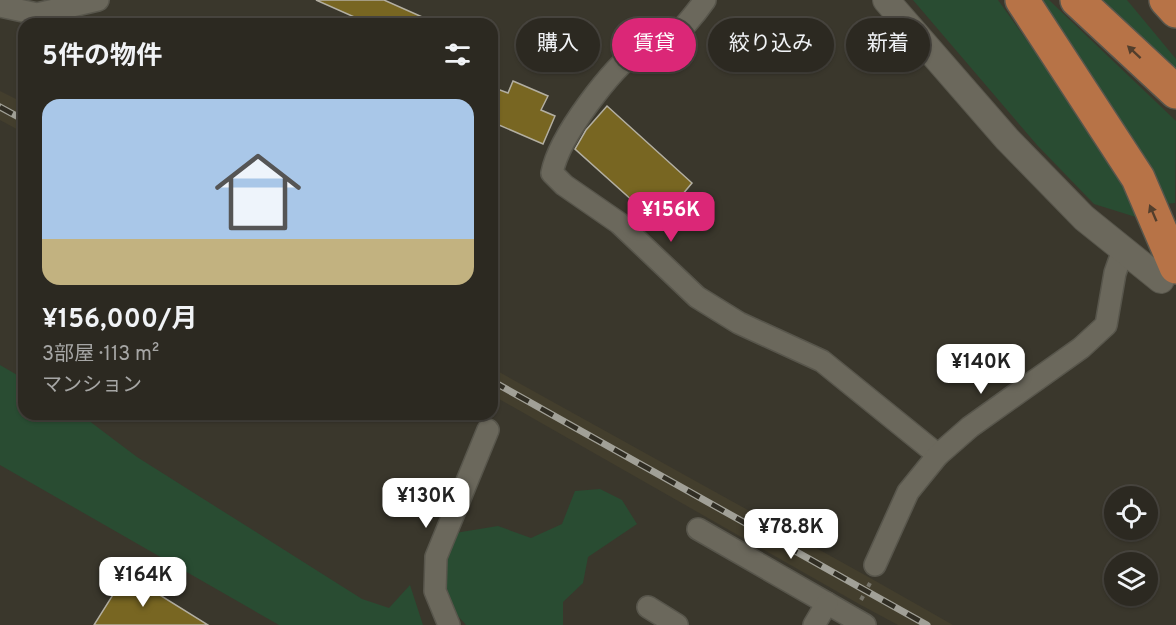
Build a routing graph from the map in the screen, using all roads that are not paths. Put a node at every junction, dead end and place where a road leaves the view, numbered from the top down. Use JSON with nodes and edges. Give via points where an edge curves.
{"nodes":[{"id":1,"x":98,"y":0,"type":"edge"},
{"id":2,"x":705,"y":0,"type":"edge"},
{"id":3,"x":886,"y":0,"type":"edge"},
{"id":4,"x":1022,"y":0,"type":"edge"},
{"id":5,"x":1077,"y":0,"type":"edge"},
{"id":6,"x":1166,"y":0,"type":"edge"},
{"id":7,"x":0,"y":6,"type":"edge"},
{"id":8,"x":1176,"y":11,"type":"edge"},
{"id":9,"x":1176,"y":92,"type":"edge"},
{"id":10,"x":1124,"y":250,"type":"junction"},
{"id":11,"x":1169,"y":274,"type":"edge"},
{"id":12,"x":488,"y":430,"type":"dead end"},
{"id":13,"x":938,"y":454,"type":"junction"},
{"id":14,"x":698,"y":530,"type":"dead end"},
{"id":15,"x":874,"y":565,"type":"road end"},
{"id":16,"x":648,"y":607,"type":"dead end"},
{"id":17,"x":835,"y":608,"type":"junction"},
{"id":18,"x":449,"y":625,"type":"edge"},
{"id":19,"x":677,"y":625,"type":"edge"},
{"id":20,"x":814,"y":625,"type":"edge"},
{"id":21,"x":865,"y":625,"type":"edge"}],
"edges":[{"from":1,"to":7,"type":"street","via":[[38,14]]},
{"from":2,"to":13,"type":"street","via":[[670,39],[644,45],[602,88],[587,105],[554,161],[552,173],[619,223],[697,297],[739,323],[822,361]]},
{"from":3,"to":10,"type":"street","via":[[1007,139],[1084,218]]},
{"from":11,"to":4,"type":"highway","one_way":true,"via":[[1138,178]]},
{"from":9,"to":5,"type":"highway","one_way":true},
{"from":6,"to":8,"type":"highway"},
{"from":10,"to":11,"type":"street"},
{"from":10,"to":13,"type":"street","via":[[1115,273],[1106,325],[1081,348]]},
{"from":12,"to":18,"type":"street","via":[[436,557],[435,591]]},
{"from":13,"to":15,"type":"street","via":[[908,492]]},
{"from":14,"to":17,"type":"street"},
{"from":16,"to":19,"type":"street"},
{"from":17,"to":20,"type":"street"},
{"from":17,"to":21,"type":"street"}]}
